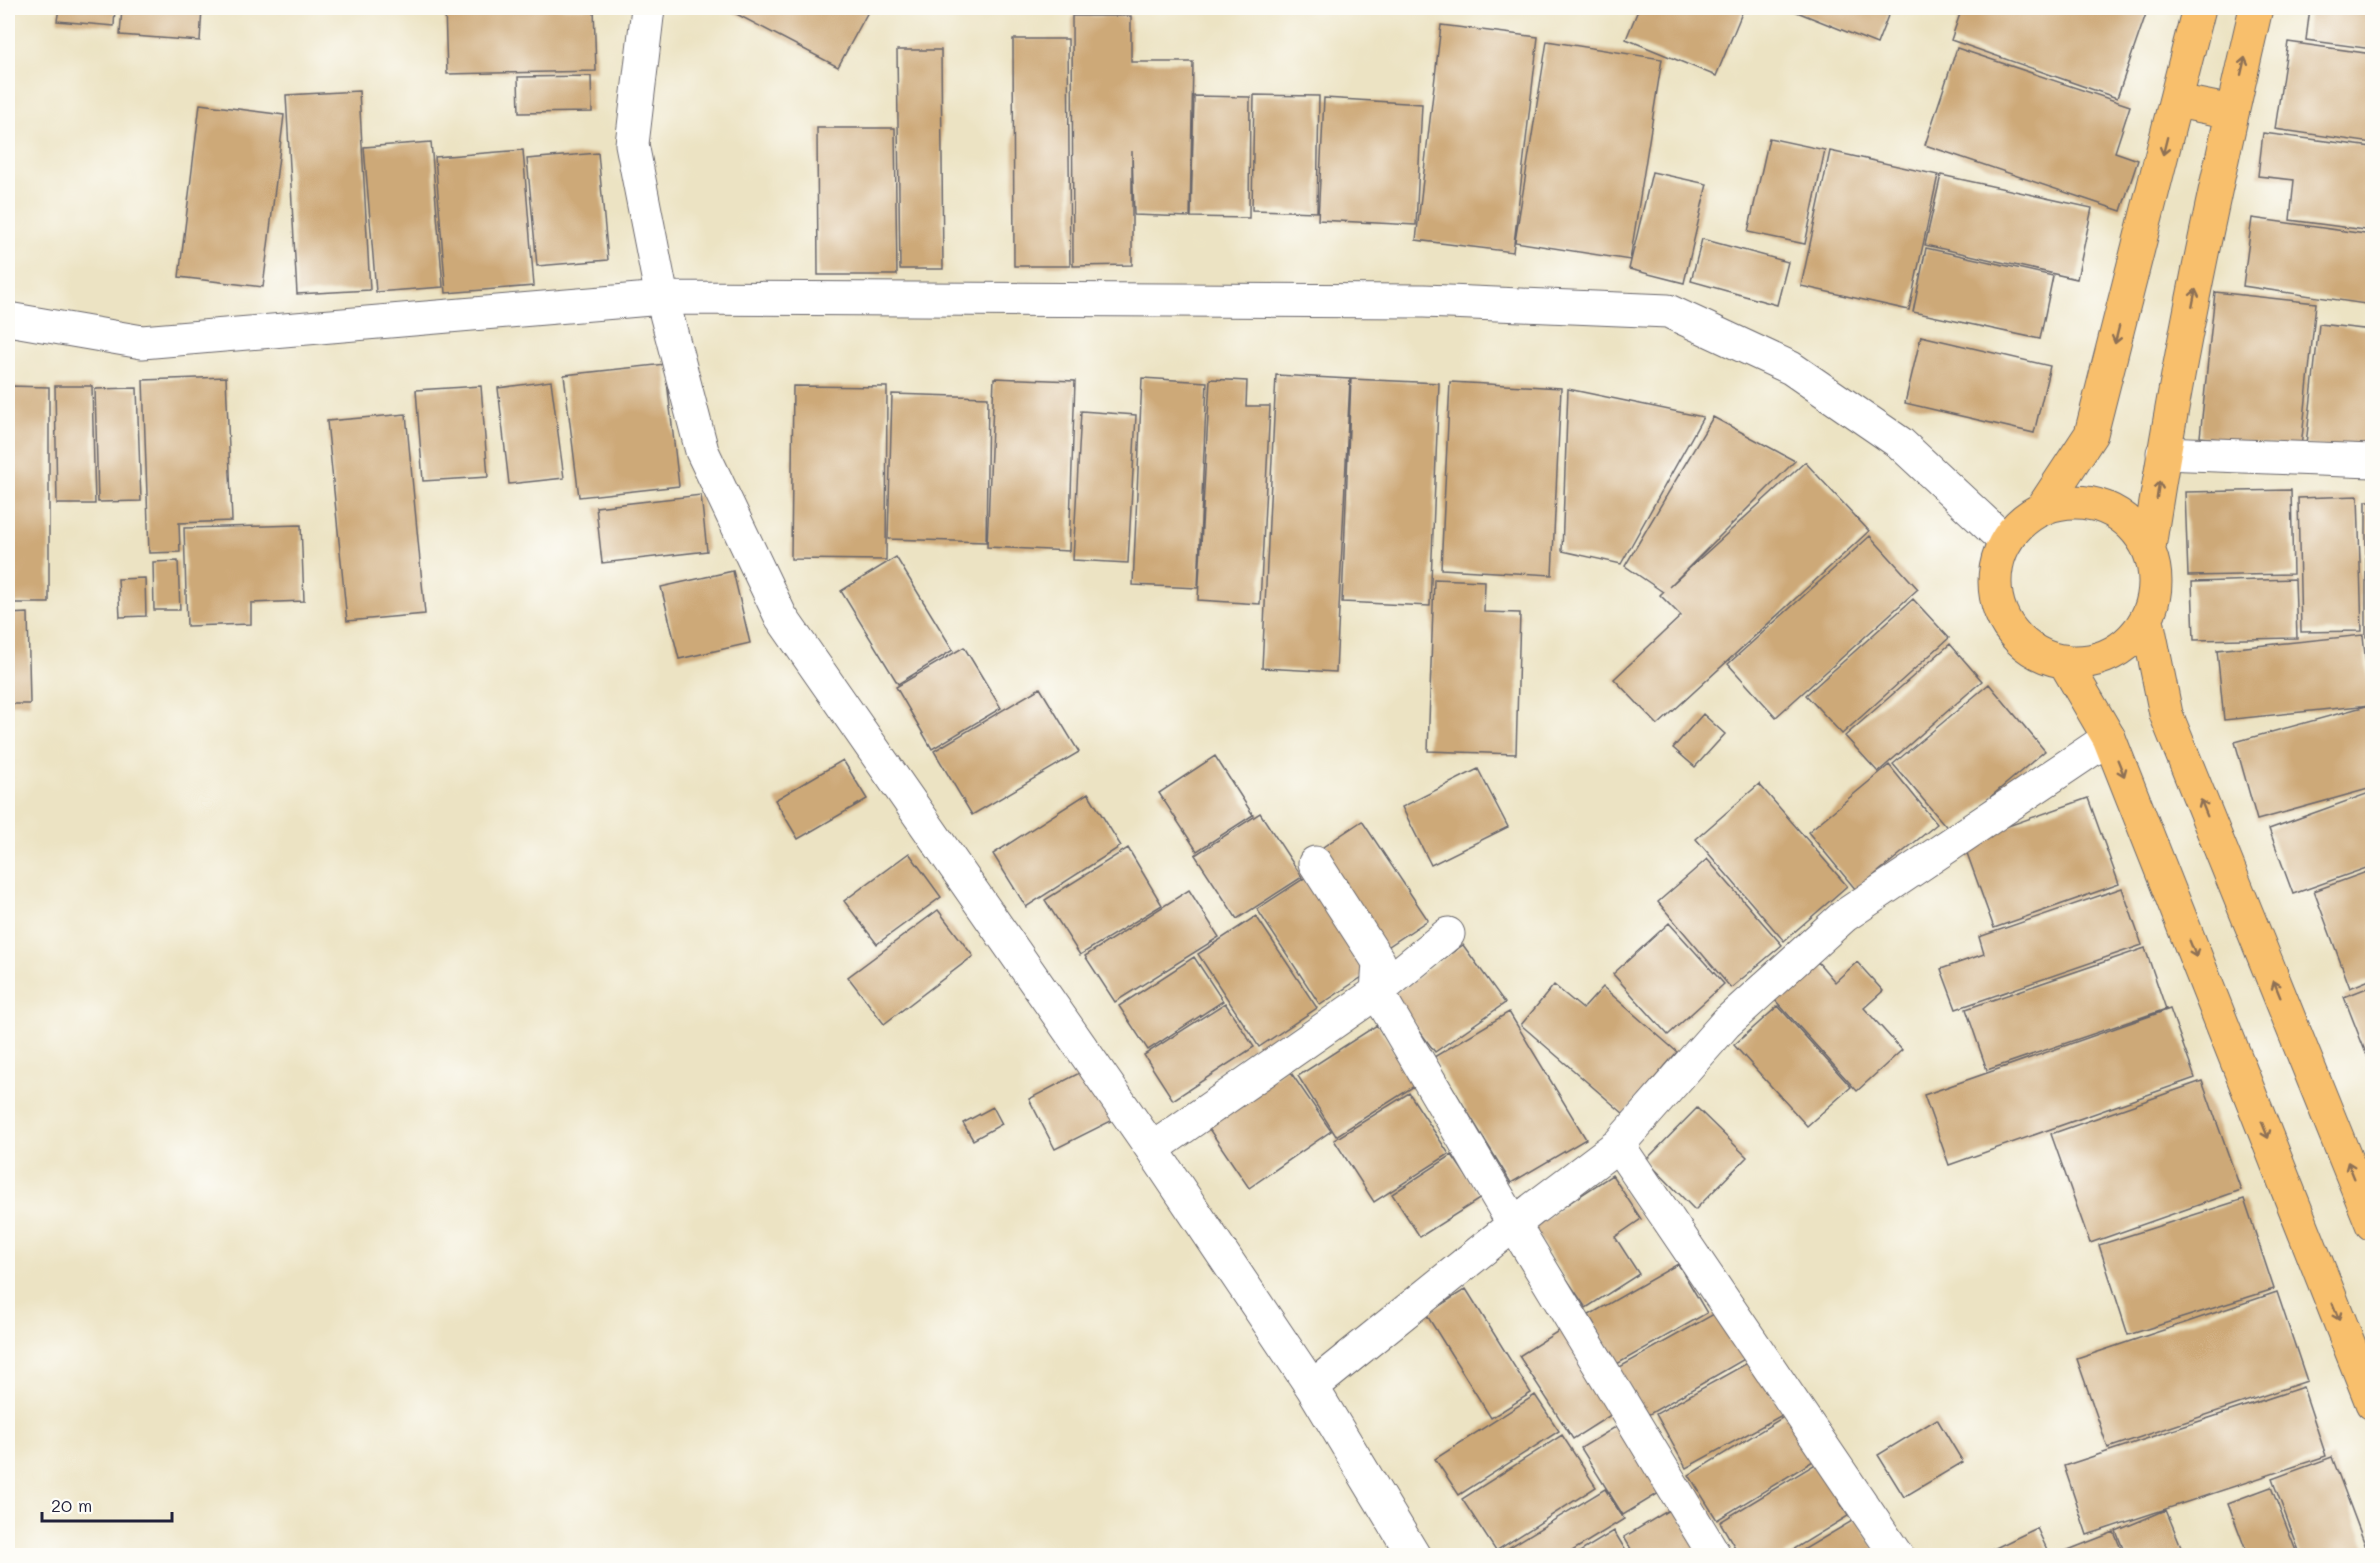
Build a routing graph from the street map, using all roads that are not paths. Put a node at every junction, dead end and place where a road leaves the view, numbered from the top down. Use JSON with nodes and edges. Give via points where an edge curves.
{"nodes":[{"id":1,"x":648,"y":8,"type":"edge"},
{"id":2,"x":2199,"y":8,"type":"edge"},
{"id":3,"x":2256,"y":8,"type":"edge"},
{"id":4,"x":2177,"y":101,"type":"junction"},
{"id":5,"x":2232,"y":112,"type":"junction"},
{"id":6,"x":662,"y":298,"type":"junction"},
{"id":7,"x":8,"y":319,"type":"edge"},
{"id":8,"x":2163,"y":453,"type":"junction"},
{"id":9,"x":2373,"y":460,"type":"edge"},
{"id":10,"x":2043,"y":507,"type":"junction"},
{"id":11,"x":2005,"y":541,"type":"junction"},
{"id":12,"x":2149,"y":548,"type":"junction"},
{"id":13,"x":2147,"y":620,"type":"junction"},
{"id":14,"x":2064,"y":661,"type":"junction"},
{"id":15,"x":2109,"y":738,"type":"junction"},
{"id":16,"x":1315,"y":863,"type":"dead end"},
{"id":17,"x":1449,"y":934,"type":"dead end"},
{"id":18,"x":1377,"y":992,"type":"junction"},
{"id":19,"x":1618,"y":1145,"type":"junction"},
{"id":20,"x":1152,"y":1149,"type":"junction"},
{"id":21,"x":2373,"y":1224,"type":"edge"},
{"id":22,"x":1515,"y":1226,"type":"junction"},
{"id":23,"x":1312,"y":1387,"type":"junction"},
{"id":24,"x":2373,"y":1403,"type":"edge"},
{"id":25,"x":1414,"y":1556,"type":"edge"},
{"id":26,"x":1715,"y":1556,"type":"edge"},
{"id":27,"x":1896,"y":1556,"type":"edge"}],
"edges":[{"from":1,"to":6,"type":"street","via":[[632,144]]},
{"from":2,"to":4,"type":"main road"},
{"from":5,"to":3,"type":"main road","one_way":true},
{"from":4,"to":5,"type":"main road"},
{"from":4,"to":10,"type":"main road","one_way":true,"via":[[2091,434]]},
{"from":8,"to":5,"type":"main road","one_way":true},
{"from":6,"to":7,"type":"street","via":[[142,342]]},
{"from":6,"to":11,"type":"street","via":[[1424,301],[1668,311],[1791,368],[1900,443]]},
{"from":6,"to":20,"type":"street","via":[[702,452],[781,616]]},
{"from":8,"to":9,"type":"street"},
{"from":12,"to":8,"type":"main road","one_way":true},
{"from":10,"to":11,"type":"main road"},
{"from":10,"to":12,"type":"main road","via":[[2084,500],[2123,515]]},
{"from":11,"to":14,"type":"main road","via":[[1996,566],[1995,591],[2002,617],[2018,638],[2039,653]]},
{"from":12,"to":13,"type":"main road","via":[[2157,584]]},
{"from":13,"to":14,"type":"main road","via":[[2126,645],[2097,659]]},
{"from":21,"to":13,"type":"main road","one_way":true,"via":[[2166,714]]},
{"from":14,"to":15,"type":"main road"},
{"from":15,"to":19,"type":"street","via":[[1844,916],[1726,1023]]},
{"from":15,"to":24,"type":"main road","one_way":true},
{"from":16,"to":18,"type":"street","via":[[1379,962]]},
{"from":17,"to":18,"type":"street"},
{"from":18,"to":20,"type":"street"},
{"from":18,"to":22,"type":"street"},
{"from":19,"to":22,"type":"street"},
{"from":19,"to":27,"type":"street"},
{"from":20,"to":23,"type":"street"},
{"from":22,"to":23,"type":"street"},
{"from":22,"to":26,"type":"street"},
{"from":23,"to":25,"type":"street"}]}
